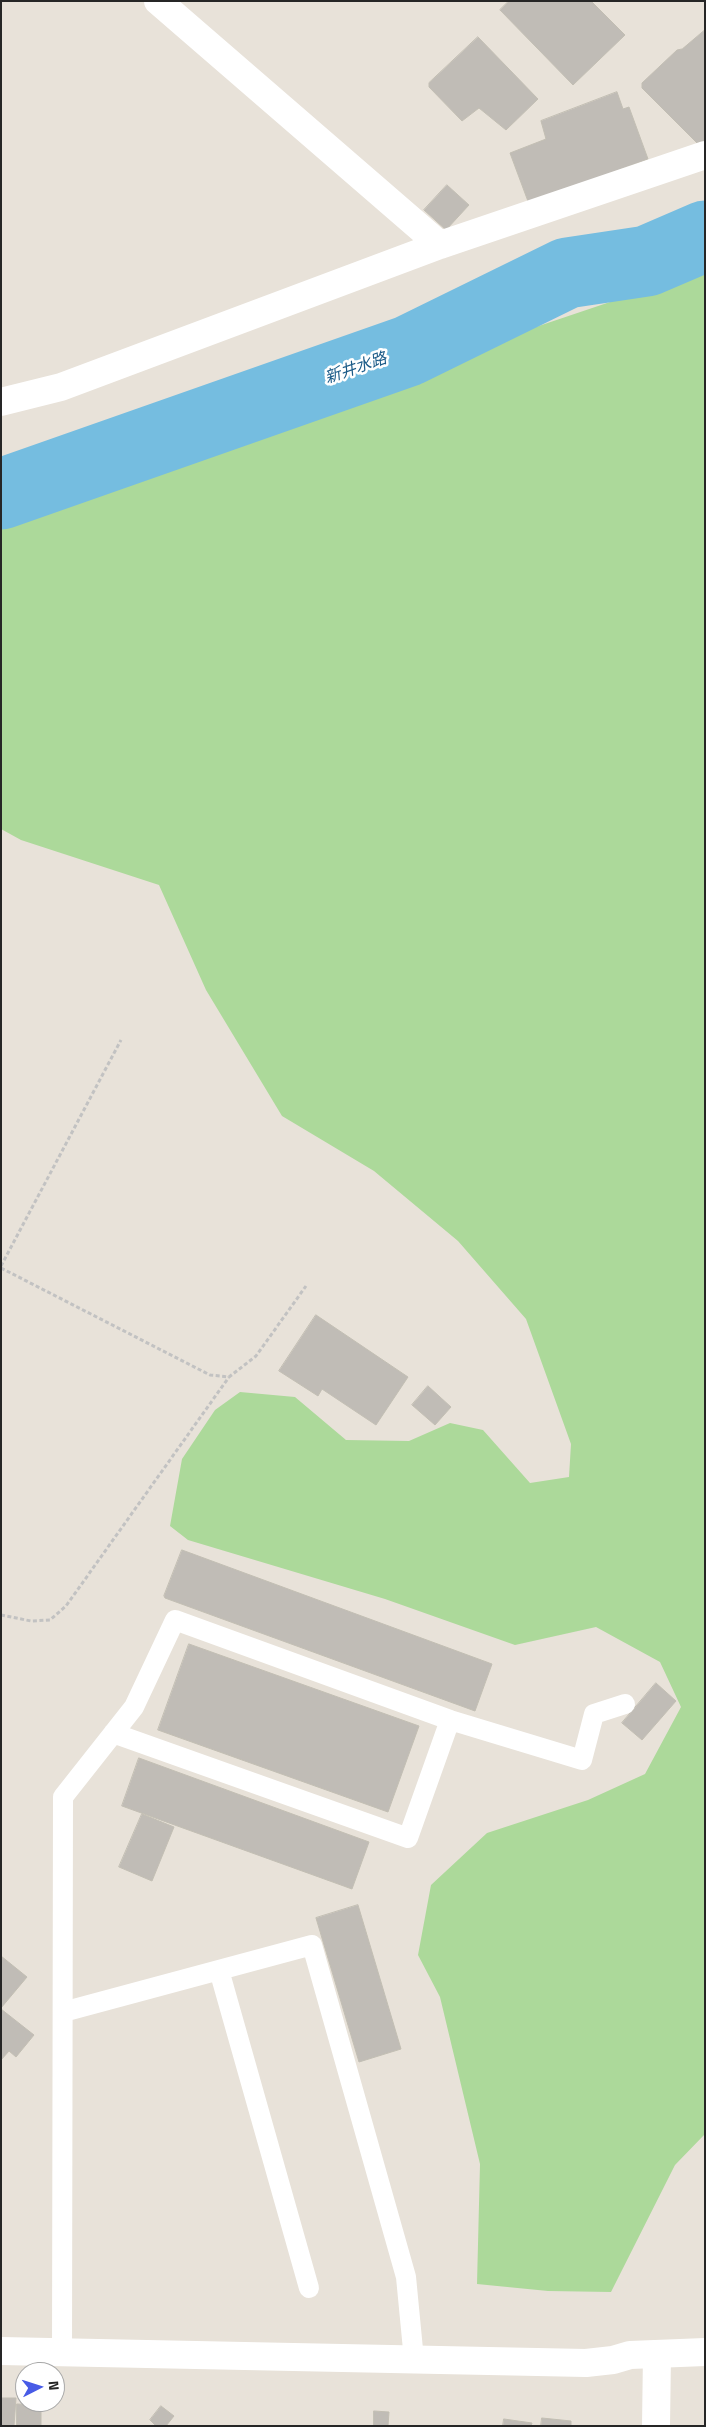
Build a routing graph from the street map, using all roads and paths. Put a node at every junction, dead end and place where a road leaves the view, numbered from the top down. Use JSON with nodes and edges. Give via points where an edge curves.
{"nodes":[{"id":1,"x":158,"y":1,"type":"edge"},
{"id":2,"x":705,"y":155,"type":"edge"},
{"id":3,"x":440,"y":245,"type":"junction"},
{"id":4,"x":1,"y":402,"type":"edge"},
{"id":5,"x":121,"y":1040,"type":"dead end"},
{"id":6,"x":1,"y":1267,"type":"edge"},
{"id":7,"x":306,"y":1286,"type":"dead end"},
{"id":8,"x":229,"y":1377,"type":"junction"},
{"id":9,"x":1,"y":1615,"type":"edge"},
{"id":10,"x":626,"y":1704,"type":"dead end"},
{"id":11,"x":450,"y":1720,"type":"junction"},
{"id":12,"x":114,"y":1733,"type":"junction"},
{"id":13,"x":218,"y":1970,"type":"junction"},
{"id":14,"x":63,"y":2012,"type":"junction"},
{"id":15,"x":309,"y":2288,"type":"dead end"},
{"id":16,"x":1,"y":2352,"type":"edge"},
{"id":17,"x":705,"y":2352,"type":"edge"},
{"id":18,"x":62,"y":2353,"type":"junction"},
{"id":19,"x":657,"y":2354,"type":"junction"},
{"id":20,"x":414,"y":2360,"type":"junction"},
{"id":21,"x":656,"y":2426,"type":"edge"}],
"edges":[{"from":1,"to":3,"type":"street"},
{"from":2,"to":3,"type":"street"},
{"from":3,"to":4,"type":"street","via":[[61,387]]},
{"from":5,"to":6,"type":"path"},
{"from":6,"to":8,"type":"path","via":[[210,1375]]},
{"from":7,"to":8,"type":"path","via":[[256,1356]]},
{"from":8,"to":9,"type":"path","via":[[66,1606],[50,1620],[31,1621]]},
{"from":10,"to":11,"type":"lane","via":[[594,1714],[582,1760]]},
{"from":11,"to":12,"type":"lane","via":[[175,1620],[134,1707]]},
{"from":11,"to":12,"type":"lane","via":[[408,1838]]},
{"from":12,"to":14,"type":"lane","via":[[63,1797]]},
{"from":13,"to":14,"type":"lane"},
{"from":13,"to":15,"type":"lane"},
{"from":13,"to":20,"type":"lane","via":[[312,1945],[406,2277]]},
{"from":14,"to":18,"type":"lane"},
{"from":16,"to":18,"type":"street"},
{"from":17,"to":19,"type":"street"},
{"from":18,"to":20,"type":"street"},
{"from":19,"to":20,"type":"street","via":[[630,2354],[586,2363]]},
{"from":19,"to":21,"type":"street"}]}
